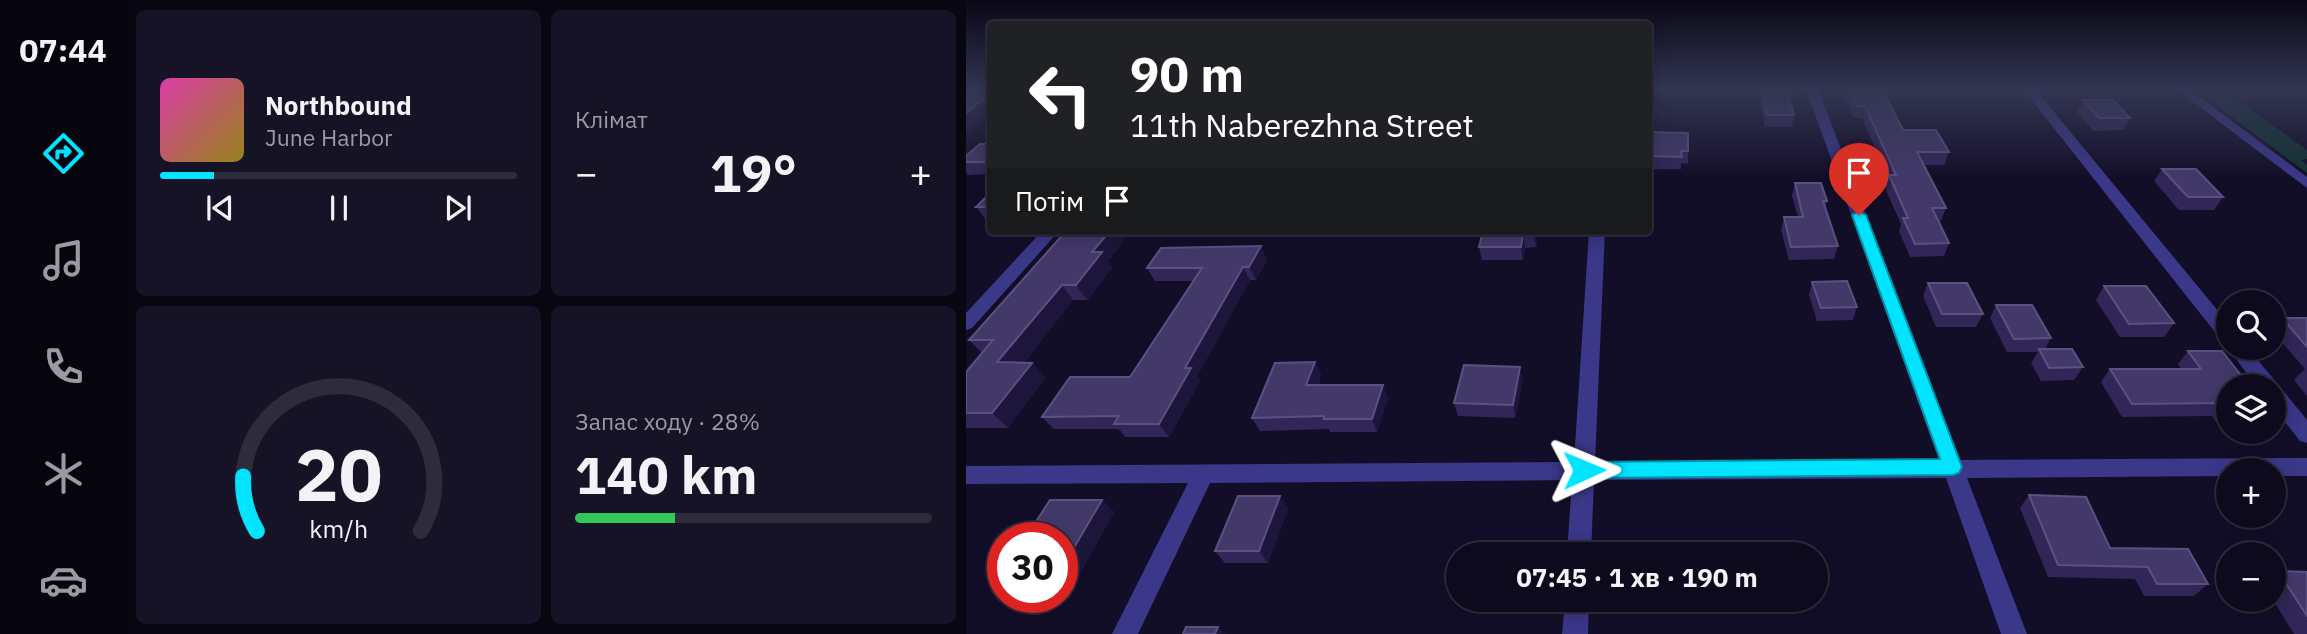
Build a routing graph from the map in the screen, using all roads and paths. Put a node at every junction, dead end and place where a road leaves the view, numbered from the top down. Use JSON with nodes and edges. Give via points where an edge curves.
{"nodes":[{"id":1,"x":1823,"y":119,"type":"edge"},
{"id":2,"x":2053,"y":119,"type":"edge"},
{"id":3,"x":2221,"y":119,"type":"edge"},
{"id":4,"x":2307,"y":184,"type":"edge"},
{"id":5,"x":1047,"y":235,"type":"edge"},
{"id":6,"x":1597,"y":235,"type":"edge"},
{"id":7,"x":2216,"y":321,"type":"edge"},
{"id":8,"x":966,"y":324,"type":"edge"},
{"id":9,"x":2247,"y":360,"type":"edge"},
{"id":10,"x":2258,"y":374,"type":"edge"},
{"id":11,"x":2286,"y":409,"type":"edge"},
{"id":12,"x":2307,"y":435,"type":"edge"},
{"id":13,"x":1953,"y":467,"type":"junction"},
{"id":14,"x":2307,"y":467,"type":"edge"},
{"id":15,"x":1584,"y":470,"type":"junction"},
{"id":16,"x":1203,"y":474,"type":"junction"},
{"id":17,"x":966,"y":475,"type":"edge"},
{"id":18,"x":1581,"y":542,"type":"edge"},
{"id":19,"x":1576,"y":612,"type":"edge"},
{"id":20,"x":1125,"y":634,"type":"edge"},
{"id":21,"x":1575,"y":634,"type":"edge"},
{"id":22,"x":2014,"y":634,"type":"edge"}],
"edges":[{"from":1,"to":13,"type":"street"},
{"from":2,"to":7,"type":"street"},
{"from":3,"to":4,"type":"street"},
{"from":5,"to":8,"type":"street"},
{"from":6,"to":15,"type":"street"},
{"from":9,"to":10,"type":"street"},
{"from":11,"to":12,"type":"street"},
{"from":13,"to":14,"type":"street"},
{"from":13,"to":15,"type":"street"},
{"from":13,"to":22,"type":"street"},
{"from":15,"to":16,"type":"street"},
{"from":15,"to":18,"type":"street"},
{"from":16,"to":17,"type":"street"},
{"from":16,"to":20,"type":"street"},
{"from":19,"to":21,"type":"street"}]}
